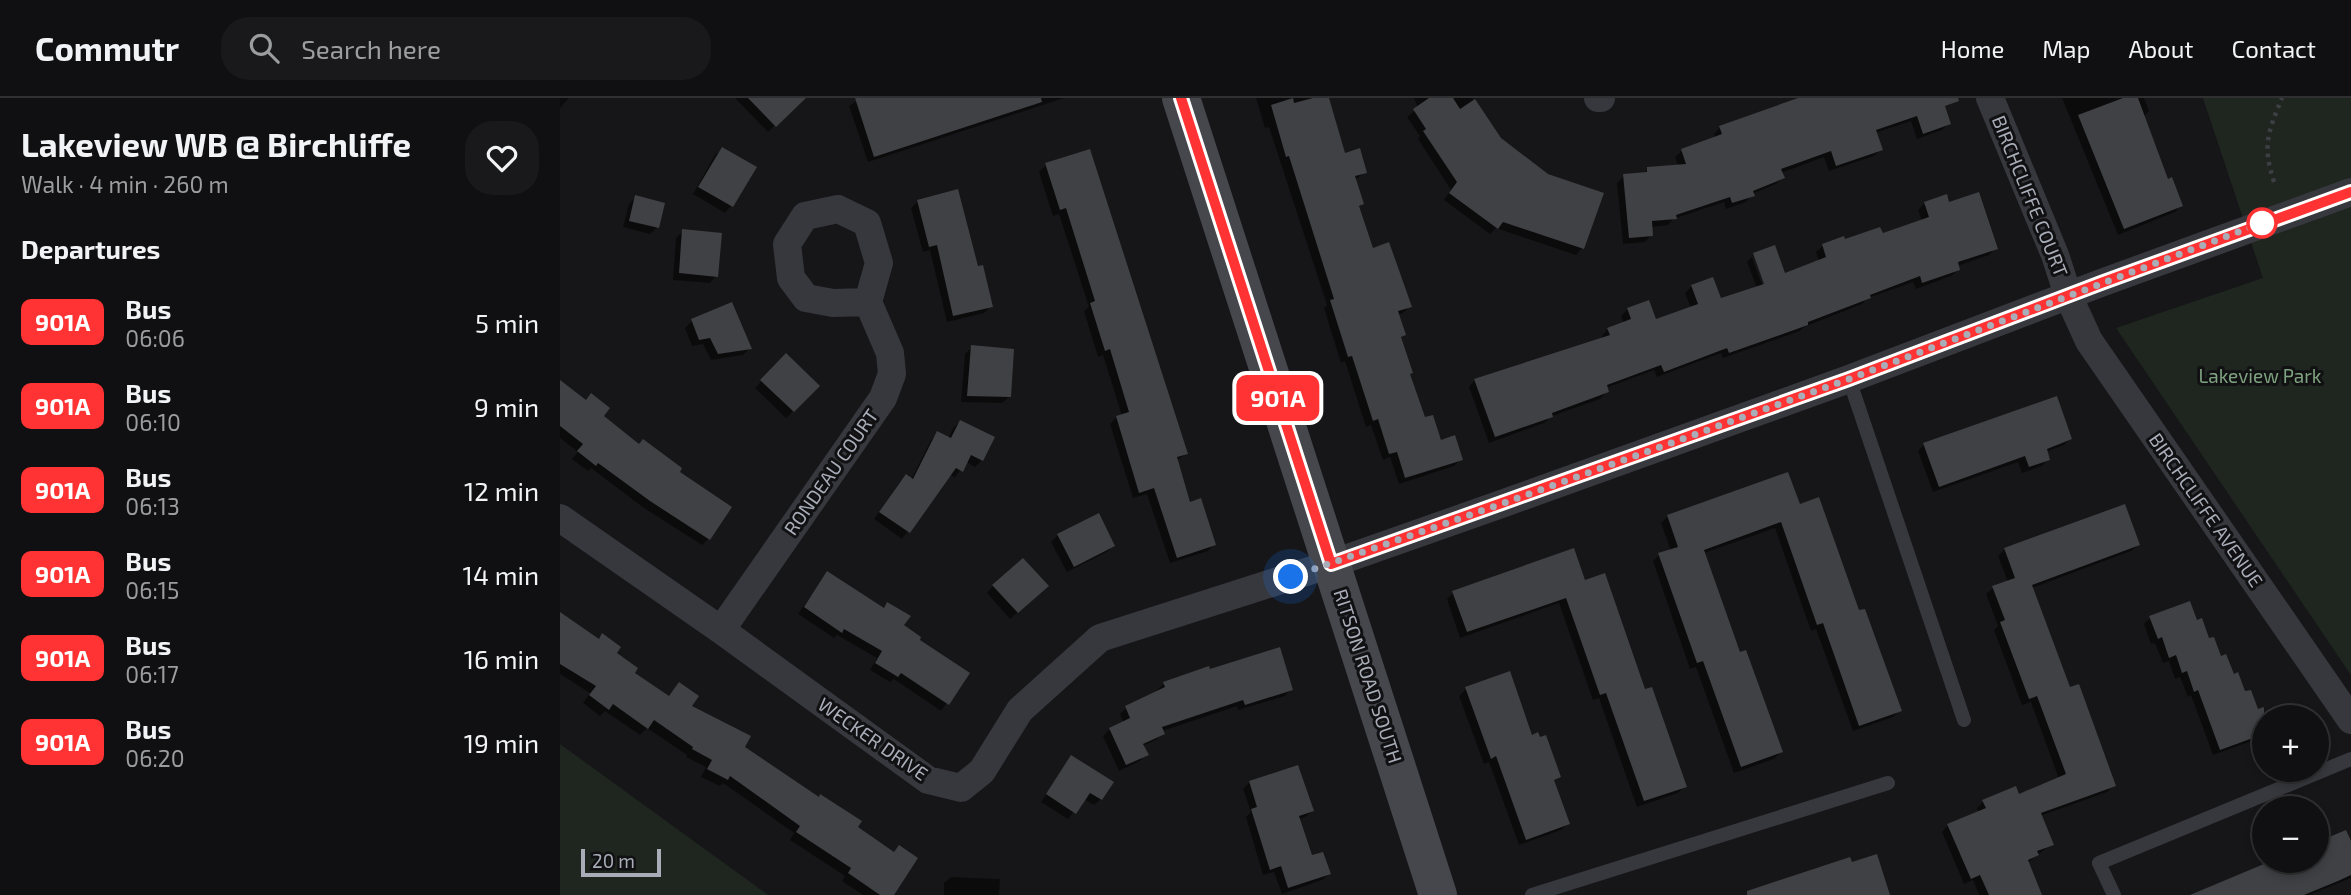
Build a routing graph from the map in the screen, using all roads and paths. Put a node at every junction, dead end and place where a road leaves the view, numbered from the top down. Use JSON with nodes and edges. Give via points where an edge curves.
{"nodes":[{"id":1,"x":1181,"y":98,"type":"edge"},
{"id":2,"x":1990,"y":98,"type":"edge"},
{"id":3,"x":2282,"y":98,"type":"edge"},
{"id":4,"x":2274,"y":182,"type":"dead end"},
{"id":5,"x":2351,"y":192,"type":"edge"},
{"id":6,"x":2068,"y":295,"type":"junction"},
{"id":7,"x":868,"y":302,"type":"dead end"},
{"id":8,"x":1849,"y":379,"type":"junction"},
{"id":9,"x":560,"y":518,"type":"edge"},
{"id":10,"x":1331,"y":564,"type":"junction"},
{"id":11,"x":721,"y":630,"type":"junction"},
{"id":12,"x":1964,"y":720,"type":"dead end"},
{"id":13,"x":2351,"y":720,"type":"edge"},
{"id":14,"x":2351,"y":759,"type":"edge"},
{"id":15,"x":1888,"y":783,"type":"dead end"},
{"id":16,"x":1438,"y":895,"type":"edge"},
{"id":17,"x":1532,"y":895,"type":"edge"},
{"id":18,"x":2113,"y":895,"type":"edge"}],
"edges":[{"from":1,"to":10,"type":"street","name":"RITSON ROAD SOUTH"},
{"from":2,"to":6,"type":"street","name":"BIRCHCLIFFE COURT"},
{"from":3,"to":4,"type":"path","via":[[2266,149]]},
{"from":5,"to":6,"type":"street"},
{"from":6,"to":8,"type":"street"},
{"from":6,"to":13,"type":"street","name":"BIRCHCLIFFE AVENUE","via":[[2088,341]]},
{"from":7,"to":11,"type":"street","name":"RONDEAU COURT","via":[[890,353],[892,374],[883,398]]},
{"from":8,"to":10,"type":"street"},
{"from":8,"to":12,"type":"lane"},
{"from":9,"to":11,"type":"street","name":"WECKER DRIVE"},
{"from":10,"to":11,"type":"street","name":"WECKER DRIVE","via":[[1100,638],[1020,710],[982,771],[961,788],[928,780]]},
{"from":10,"to":16,"type":"street","name":"RITSON ROAD SOUTH"},
{"from":14,"to":18,"type":"lane","via":[[2099,863]]},
{"from":15,"to":17,"type":"lane"}]}
